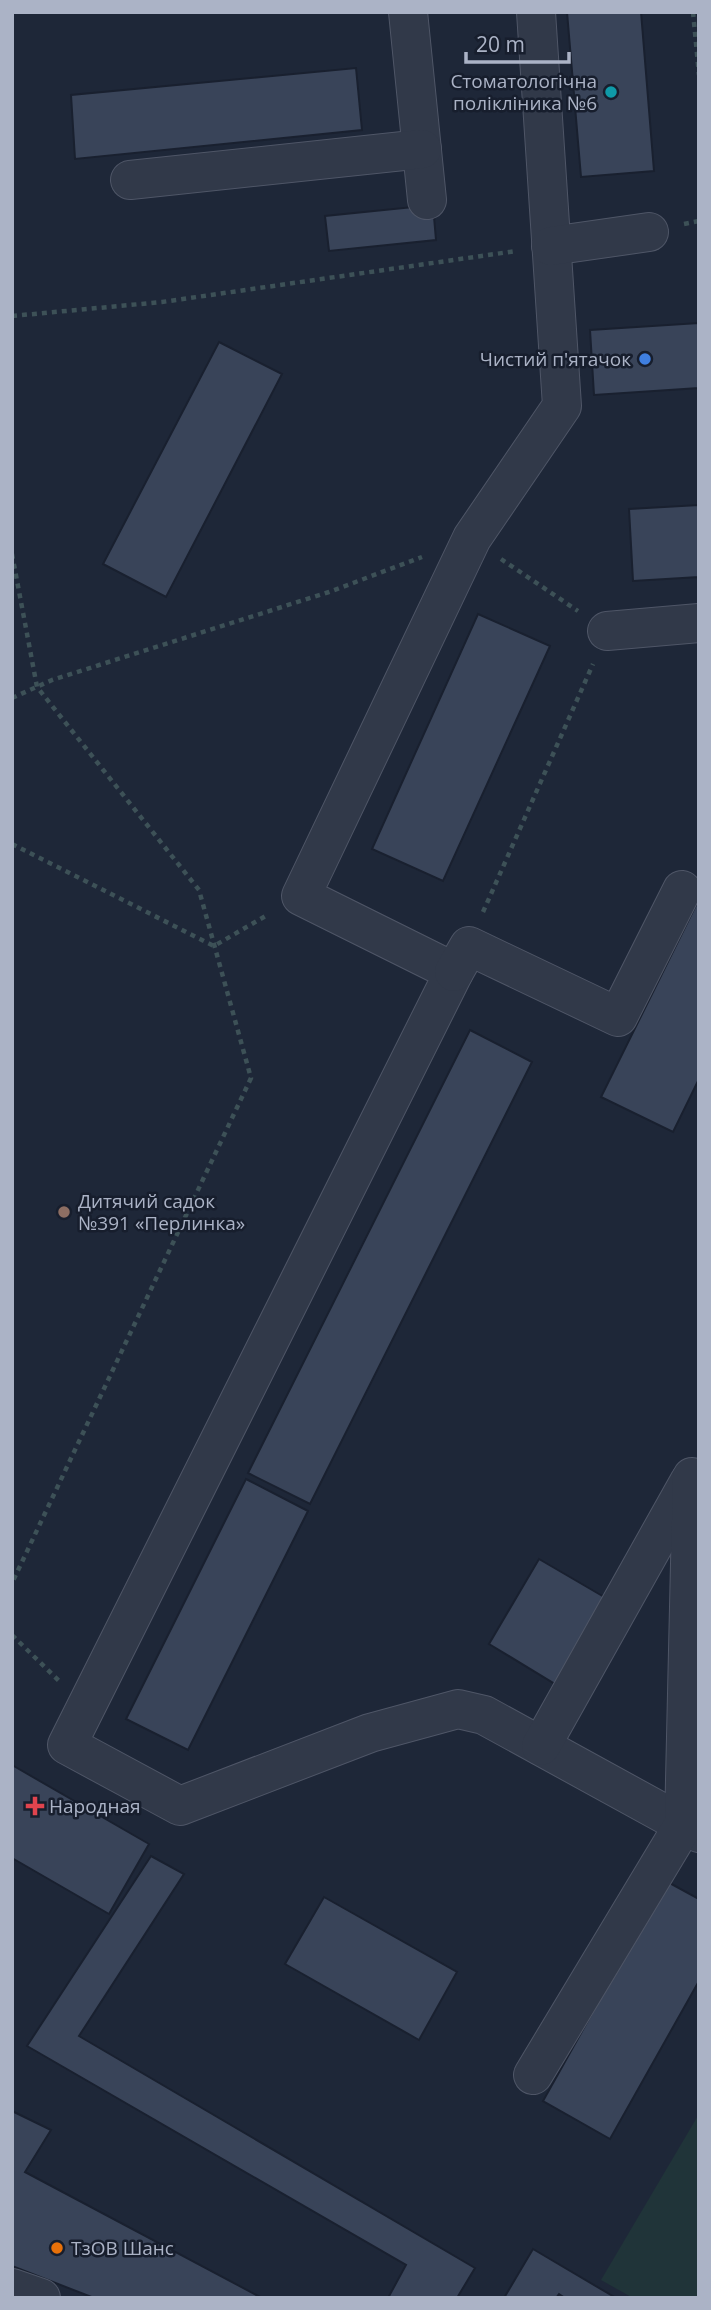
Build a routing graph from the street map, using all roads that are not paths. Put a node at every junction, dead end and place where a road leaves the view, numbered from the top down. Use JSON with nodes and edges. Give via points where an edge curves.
{"nodes":[{"id":1,"x":408,"y":12,"type":"edge"},
{"id":2,"x":536,"y":12,"type":"edge"},
{"id":3,"x":422,"y":149,"type":"junction"},
{"id":4,"x":130,"y":180,"type":"dead end"},
{"id":5,"x":427,"y":200,"type":"dead end"},
{"id":6,"x":649,"y":232,"type":"dead end"},
{"id":7,"x":551,"y":246,"type":"junction"},
{"id":8,"x":699,"y":623,"type":"edge"},
{"id":9,"x":607,"y":631,"type":"road end"},
{"id":10,"x":682,"y":890,"type":"dead end"},
{"id":11,"x":461,"y":959,"type":"junction"},
{"id":12,"x":695,"y":1471,"type":"edge"},
{"id":13,"x":541,"y":1746,"type":"junction"},
{"id":14,"x":691,"y":1828,"type":"edge"},
{"id":15,"x":533,"y":2075,"type":"dead end"},
{"id":16,"x":12,"y":2288,"type":"edge"},
{"id":17,"x":41,"y":2298,"type":"edge"}],
"edges":[{"from":1,"to":3,"type":"lane"},
{"from":2,"to":7,"type":"lane"},
{"from":3,"to":4,"type":"lane"},
{"from":3,"to":5,"type":"lane"},
{"from":6,"to":7,"type":"lane"},
{"from":7,"to":11,"type":"lane","via":[[562,406],[472,538],[301,896]]},
{"from":8,"to":9,"type":"lane"},
{"from":10,"to":11,"type":"lane","via":[[618,1017]]},
{"from":11,"to":13,"type":"lane","via":[[67,1745],[180,1806],[370,1733],[458,1709],[484,1715]]},
{"from":12,"to":13,"type":"lane"},
{"from":12,"to":14,"type":"lane"},
{"from":13,"to":14,"type":"lane"},
{"from":14,"to":15,"type":"lane"},
{"from":16,"to":17,"type":"lane"}]}
